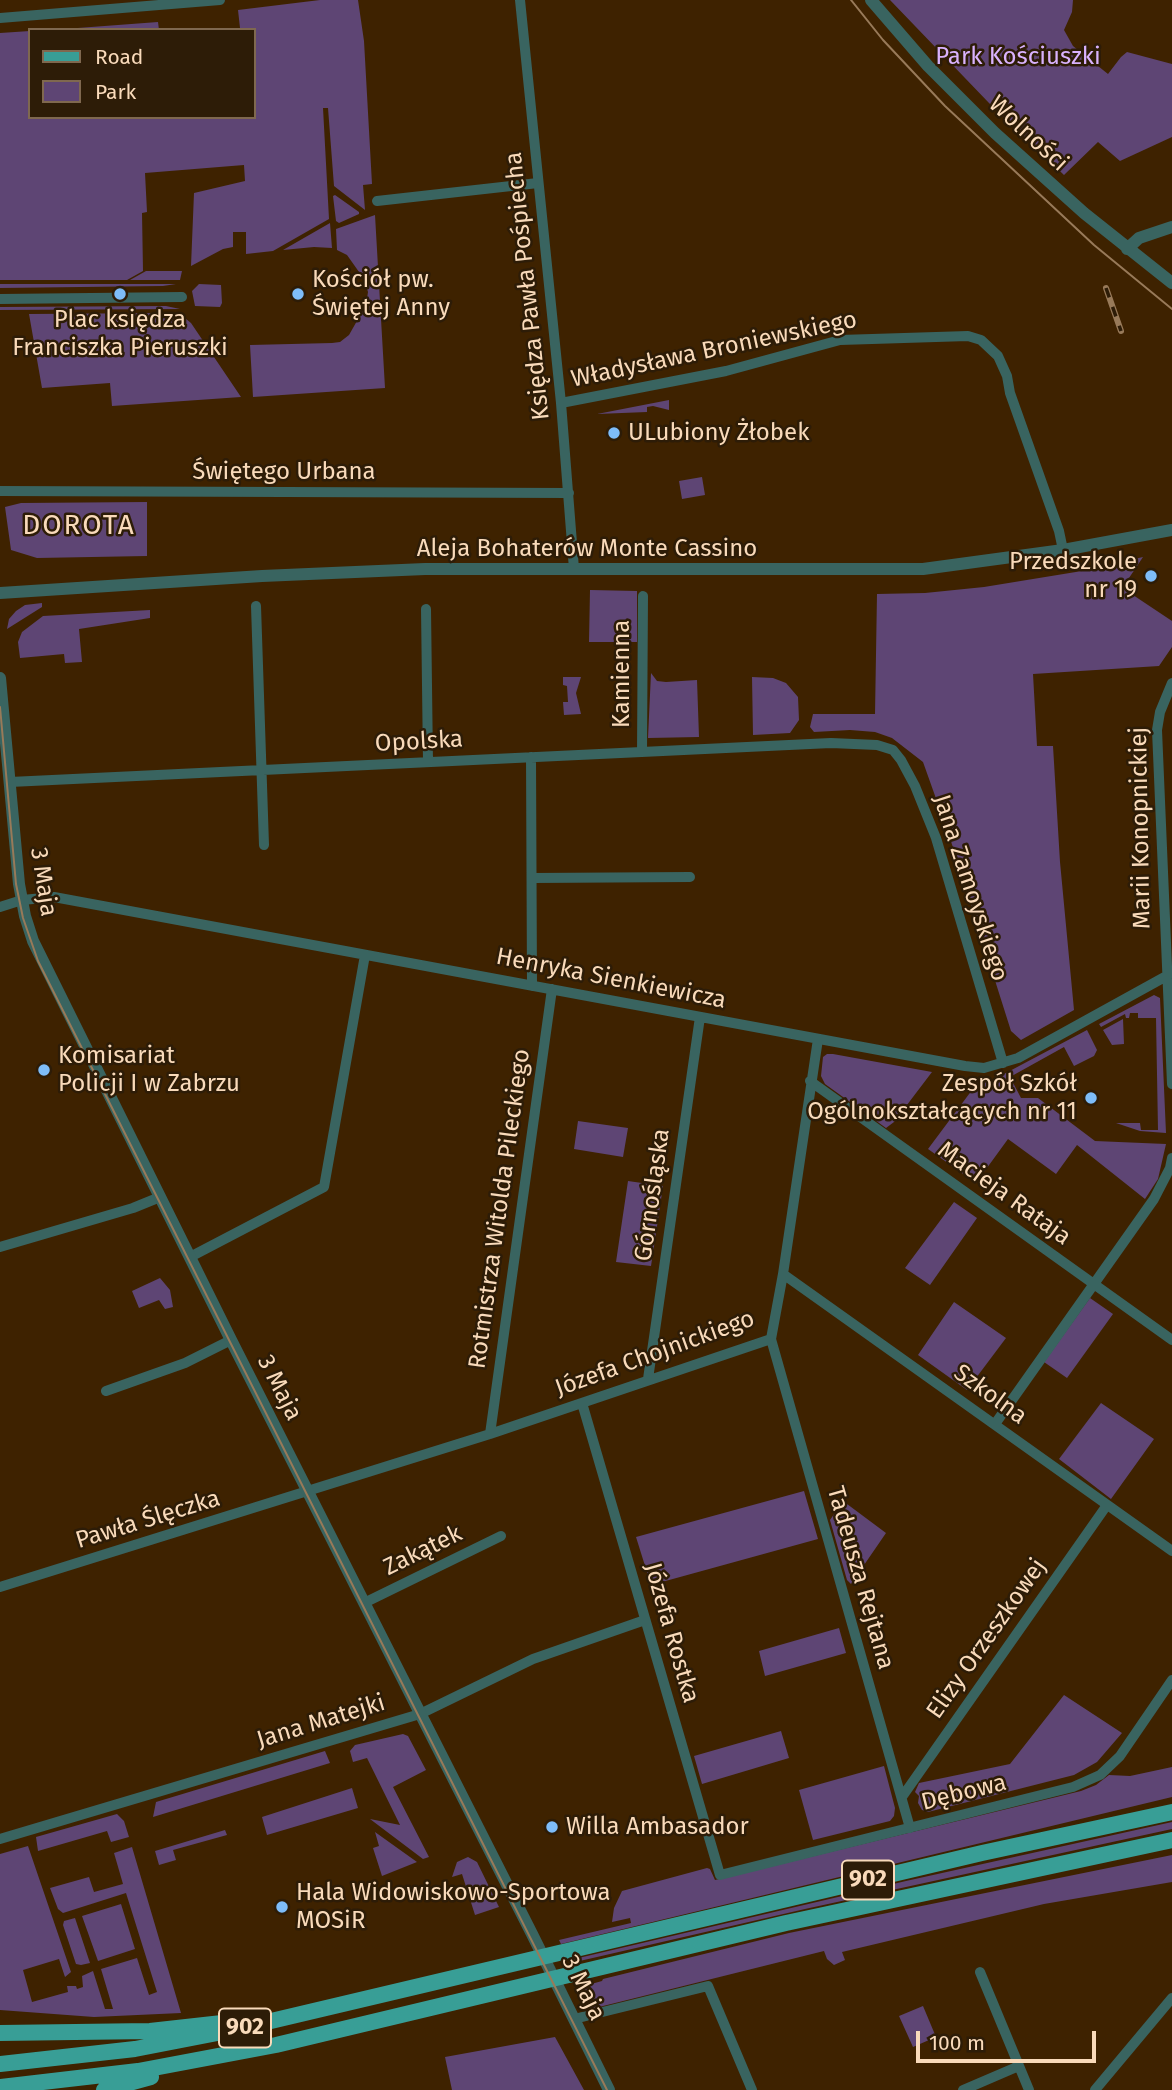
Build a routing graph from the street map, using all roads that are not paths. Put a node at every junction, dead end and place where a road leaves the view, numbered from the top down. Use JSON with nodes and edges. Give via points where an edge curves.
{"nodes":[{"id":1,"x":220,"y":0,"type":"edge"},
{"id":2,"x":520,"y":0,"type":"edge"},
{"id":3,"x":872,"y":0,"type":"edge"},
{"id":4,"x":0,"y":18,"type":"edge"},
{"id":5,"x":538,"y":183,"type":"junction"},
{"id":6,"x":377,"y":201,"type":"dead end"},
{"id":7,"x":1172,"y":227,"type":"edge"},
{"id":8,"x":1127,"y":249,"type":"junction"},
{"id":9,"x":1172,"y":283,"type":"edge"},
{"id":10,"x":182,"y":297,"type":"dead end"},
{"id":11,"x":0,"y":299,"type":"edge"},
{"id":12,"x":561,"y":403,"type":"junction"},
{"id":13,"x":0,"y":491,"type":"edge"},
{"id":14,"x":569,"y":494,"type":"junction"},
{"id":15,"x":1172,"y":530,"type":"edge"},
{"id":16,"x":1063,"y":550,"type":"junction"},
{"id":17,"x":574,"y":569,"type":"junction"},
{"id":18,"x":0,"y":593,"type":"edge"},
{"id":19,"x":643,"y":596,"type":"dead end"},
{"id":20,"x":256,"y":606,"type":"dead end"},
{"id":21,"x":426,"y":609,"type":"dead end"},
{"id":22,"x":0,"y":678,"type":"edge"},
{"id":23,"x":1172,"y":682,"type":"edge"},
{"id":24,"x":831,"y":743,"type":"joint"},
{"id":25,"x":642,"y":752,"type":"junction"},
{"id":26,"x":531,"y":757,"type":"junction"},
{"id":27,"x":428,"y":762,"type":"junction"},
{"id":28,"x":260,"y":770,"type":"junction"},
{"id":29,"x":10,"y":782,"type":"junction"},
{"id":30,"x":264,"y":845,"type":"dead end"},
{"id":31,"x":690,"y":877,"type":"dead end"},
{"id":32,"x":533,"y":878,"type":"junction"},
{"id":33,"x":22,"y":900,"type":"junction"},
{"id":34,"x":0,"y":907,"type":"edge"},
{"id":35,"x":365,"y":955,"type":"junction"},
{"id":36,"x":1169,"y":974,"type":"edge"},
{"id":37,"x":532,"y":986,"type":"junction"},
{"id":38,"x":552,"y":989,"type":"junction"},
{"id":39,"x":700,"y":1017,"type":"junction"},
{"id":40,"x":818,"y":1039,"type":"junction"},
{"id":41,"x":1003,"y":1063,"type":"junction"},
{"id":42,"x":810,"y":1081,"type":"junction"},
{"id":43,"x":1172,"y":1084,"type":"edge"},
{"id":44,"x":1172,"y":1158,"type":"edge"},
{"id":45,"x":160,"y":1197,"type":"junction"},
{"id":46,"x":0,"y":1247,"type":"edge"},
{"id":47,"x":190,"y":1257,"type":"junction"},
{"id":48,"x":783,"y":1274,"type":"junction"},
{"id":49,"x":1093,"y":1284,"type":"junction"},
{"id":50,"x":771,"y":1339,"type":"junction"},
{"id":51,"x":231,"y":1340,"type":"junction"},
{"id":52,"x":1172,"y":1340,"type":"edge"},
{"id":53,"x":648,"y":1379,"type":"junction"},
{"id":54,"x":106,"y":1391,"type":"dead end"},
{"id":55,"x":582,"y":1403,"type":"junction"},
{"id":56,"x":995,"y":1424,"type":"junction"},
{"id":57,"x":490,"y":1434,"type":"junction"},
{"id":58,"x":308,"y":1492,"type":"junction"},
{"id":59,"x":1107,"y":1505,"type":"junction"},
{"id":60,"x":501,"y":1536,"type":"dead end"},
{"id":61,"x":1172,"y":1551,"type":"edge"},
{"id":62,"x":0,"y":1587,"type":"edge"},
{"id":63,"x":364,"y":1603,"type":"junction"},
{"id":64,"x":645,"y":1620,"type":"junction"},
{"id":65,"x":1172,"y":1680,"type":"edge"},
{"id":66,"x":420,"y":1714,"type":"junction"},
{"id":67,"x":902,"y":1797,"type":"junction"},
{"id":68,"x":1172,"y":1812,"type":"edge"},
{"id":69,"x":910,"y":1828,"type":"junction"},
{"id":70,"x":0,"y":1839,"type":"edge"},
{"id":71,"x":1172,"y":1840,"type":"edge"},
{"id":72,"x":720,"y":1875,"type":"joint"},
{"id":73,"x":980,"y":1972,"type":"dead end"},
{"id":74,"x":1172,"y":1998,"type":"edge"},
{"id":75,"x":308,"y":2013,"type":"junction"},
{"id":76,"x":575,"y":2019,"type":"junction"},
{"id":77,"x":0,"y":2033,"type":"edge"},
{"id":78,"x":276,"y":2045,"type":"junction"},
{"id":79,"x":0,"y":2064,"type":"edge"},
{"id":80,"x":1019,"y":2066,"type":"junction"},
{"id":81,"x":0,"y":2087,"type":"edge"},
{"id":82,"x":104,"y":2090,"type":"edge"},
{"id":83,"x":609,"y":2090,"type":"edge"},
{"id":84,"x":752,"y":2090,"type":"edge"},
{"id":85,"x":963,"y":2090,"type":"edge"},
{"id":86,"x":1029,"y":2090,"type":"edge"},
{"id":87,"x":1094,"y":2090,"type":"edge"}],
"edges":[{"from":1,"to":4,"type":"street"},
{"from":2,"to":5,"type":"street","name":"Księdza Pawła Pośpiecha"},
{"from":3,"to":8,"type":"street","name":"Wolności","via":[[959,98]]},
{"from":5,"to":6,"type":"street"},
{"from":5,"to":12,"type":"street","name":"Księdza Pawła Pośpiecha"},
{"from":7,"to":8,"type":"street","via":[[1139,238]]},
{"from":8,"to":9,"type":"street","name":"Wolności"},
{"from":10,"to":11,"type":"street"},
{"from":12,"to":14,"type":"street","name":"Księdza Pawła Pośpiecha"},
{"from":12,"to":16,"type":"street","name":"Władysława Broniewskiego","via":[[726,371],[840,340],[968,336],[981,340],[998,356],[1007,376]]},
{"from":13,"to":14,"type":"street","name":"Świętego Urbana"},
{"from":14,"to":17,"type":"street","name":"Księdza Pawła Pośpiecha"},
{"from":15,"to":16,"type":"street","name":"Aleja Bohaterów Monte Cassino"},
{"from":16,"to":17,"type":"street","name":"Aleja Bohaterów Monte Cassino","via":[[908,570]]},
{"from":17,"to":18,"type":"street","name":"Aleja Bohaterów Monte Cassino","via":[[412,570]]},
{"from":19,"to":25,"type":"street","name":"Kamienna"},
{"from":20,"to":28,"type":"street"},
{"from":21,"to":27,"type":"street"},
{"from":22,"to":29,"type":"street","name":"3 Maja"},
{"from":23,"to":36,"type":"street","name":"Marii Konopnickiej","via":[[1157,730]]},
{"from":24,"to":25,"type":"street","name":"Opolska"},
{"from":24,"to":41,"type":"street","name":"Jana Zamoyskiego","via":[[892,750],[907,770],[936,838]]},
{"from":25,"to":26,"type":"street","name":"Opolska"},
{"from":26,"to":27,"type":"street","name":"Opolska"},
{"from":26,"to":32,"type":"street"},
{"from":27,"to":28,"type":"street","name":"Opolska"},
{"from":28,"to":29,"type":"street","name":"Opolska"},
{"from":28,"to":30,"type":"street"},
{"from":29,"to":33,"type":"street","name":"3 Maja"},
{"from":31,"to":32,"type":"street"},
{"from":32,"to":37,"type":"street"},
{"from":33,"to":34,"type":"street","name":"Henryka Sienkiewicza"},
{"from":33,"to":35,"type":"street","name":"Henryka Sienkiewicza","via":[[54,897]]},
{"from":33,"to":45,"type":"street","name":"3 Maja","via":[[33,941]]},
{"from":35,"to":37,"type":"street","name":"Henryka Sienkiewicza"},
{"from":35,"to":47,"type":"street","via":[[324,1187]]},
{"from":36,"to":41,"type":"street","name":"Henryka Sienkiewicza"},
{"from":36,"to":43,"type":"street","name":"Marii Konopnickiej"},
{"from":37,"to":38,"type":"street","name":"Henryka Sienkiewicza"},
{"from":38,"to":39,"type":"street","name":"Henryka Sienkiewicza"},
{"from":38,"to":57,"type":"street","name":"Rotmistrza Witolda Pileckiego"},
{"from":39,"to":40,"type":"street","name":"Henryka Sienkiewicza"},
{"from":39,"to":53,"type":"street","name":"Górnośląska"},
{"from":40,"to":41,"type":"street","name":"Henryka Sienkiewicza","via":[[965,1066]]},
{"from":40,"to":42,"type":"street","name":"Józefa Chojnickiego"},
{"from":42,"to":48,"type":"street","name":"Józefa Chojnickiego"},
{"from":42,"to":49,"type":"street","name":"Macieja Rataja"},
{"from":44,"to":49,"type":"street","via":[[1154,1199]]},
{"from":45,"to":46,"type":"street"},
{"from":45,"to":47,"type":"street","name":"3 Maja"},
{"from":47,"to":51,"type":"street","name":"3 Maja"},
{"from":48,"to":50,"type":"street","name":"Józefa Chojnickiego"},
{"from":48,"to":56,"type":"street","name":"Szkolna"},
{"from":49,"to":52,"type":"street","name":"Macieja Rataja"},
{"from":49,"to":56,"type":"street"},
{"from":50,"to":53,"type":"street","name":"Józefa Chojnickiego"},
{"from":50,"to":67,"type":"street","name":"Tadeusza Rejtana"},
{"from":51,"to":54,"type":"street","via":[[185,1363]]},
{"from":51,"to":58,"type":"street","name":"3 Maja"},
{"from":53,"to":55,"type":"street","name":"Józefa Chojnickiego"},
{"from":55,"to":57,"type":"street","name":"Józefa Chojnickiego"},
{"from":55,"to":64,"type":"street","name":"Józefa Rostka"},
{"from":56,"to":59,"type":"street","name":"Szkolna"},
{"from":57,"to":58,"type":"street","name":"Józefa Chojnickiego"},
{"from":58,"to":62,"type":"street","name":"Pawła Ślęczka"},
{"from":58,"to":63,"type":"street","name":"3 Maja"},
{"from":59,"to":61,"type":"street","name":"Szkolna"},
{"from":59,"to":67,"type":"street","name":"Elizy Orzeszkowej"},
{"from":60,"to":63,"type":"street","name":"Zakątek"},
{"from":63,"to":66,"type":"street","name":"3 Maja"},
{"from":64,"to":66,"type":"street","name":"Jana Matejki","via":[[533,1658]]},
{"from":64,"to":72,"type":"street","name":"Józefa Rostka"},
{"from":65,"to":69,"type":"street","name":"Dębowa","via":[[1120,1756],[1100,1775],[1073,1787]]},
{"from":66,"to":70,"type":"street","name":"Jana Matejki"},
{"from":66,"to":76,"type":"street","name":"3 Maja"},
{"from":67,"to":69,"type":"street","name":"Tadeusza Rejtana"},
{"from":68,"to":75,"type":"main road","number":"902"},
{"from":69,"to":72,"type":"street","name":"Dębowa"},
{"from":71,"to":78,"type":"main road","number":"902","via":[[786,1923]]},
{"from":73,"to":80,"type":"street"},
{"from":74,"to":87,"type":"street"},
{"from":75,"to":77,"type":"main road","via":[[150,2031]]},
{"from":75,"to":79,"type":"main road","number":"902","via":[[135,2049]]},
{"from":76,"to":83,"type":"street","name":"3 Maja"},
{"from":76,"to":84,"type":"street","via":[[708,1986]]},
{"from":78,"to":81,"type":"main road","number":"902","via":[[138,2071]]},
{"from":78,"to":82,"type":"main road"},
{"from":80,"to":85,"type":"street"},
{"from":80,"to":86,"type":"street"}]}
